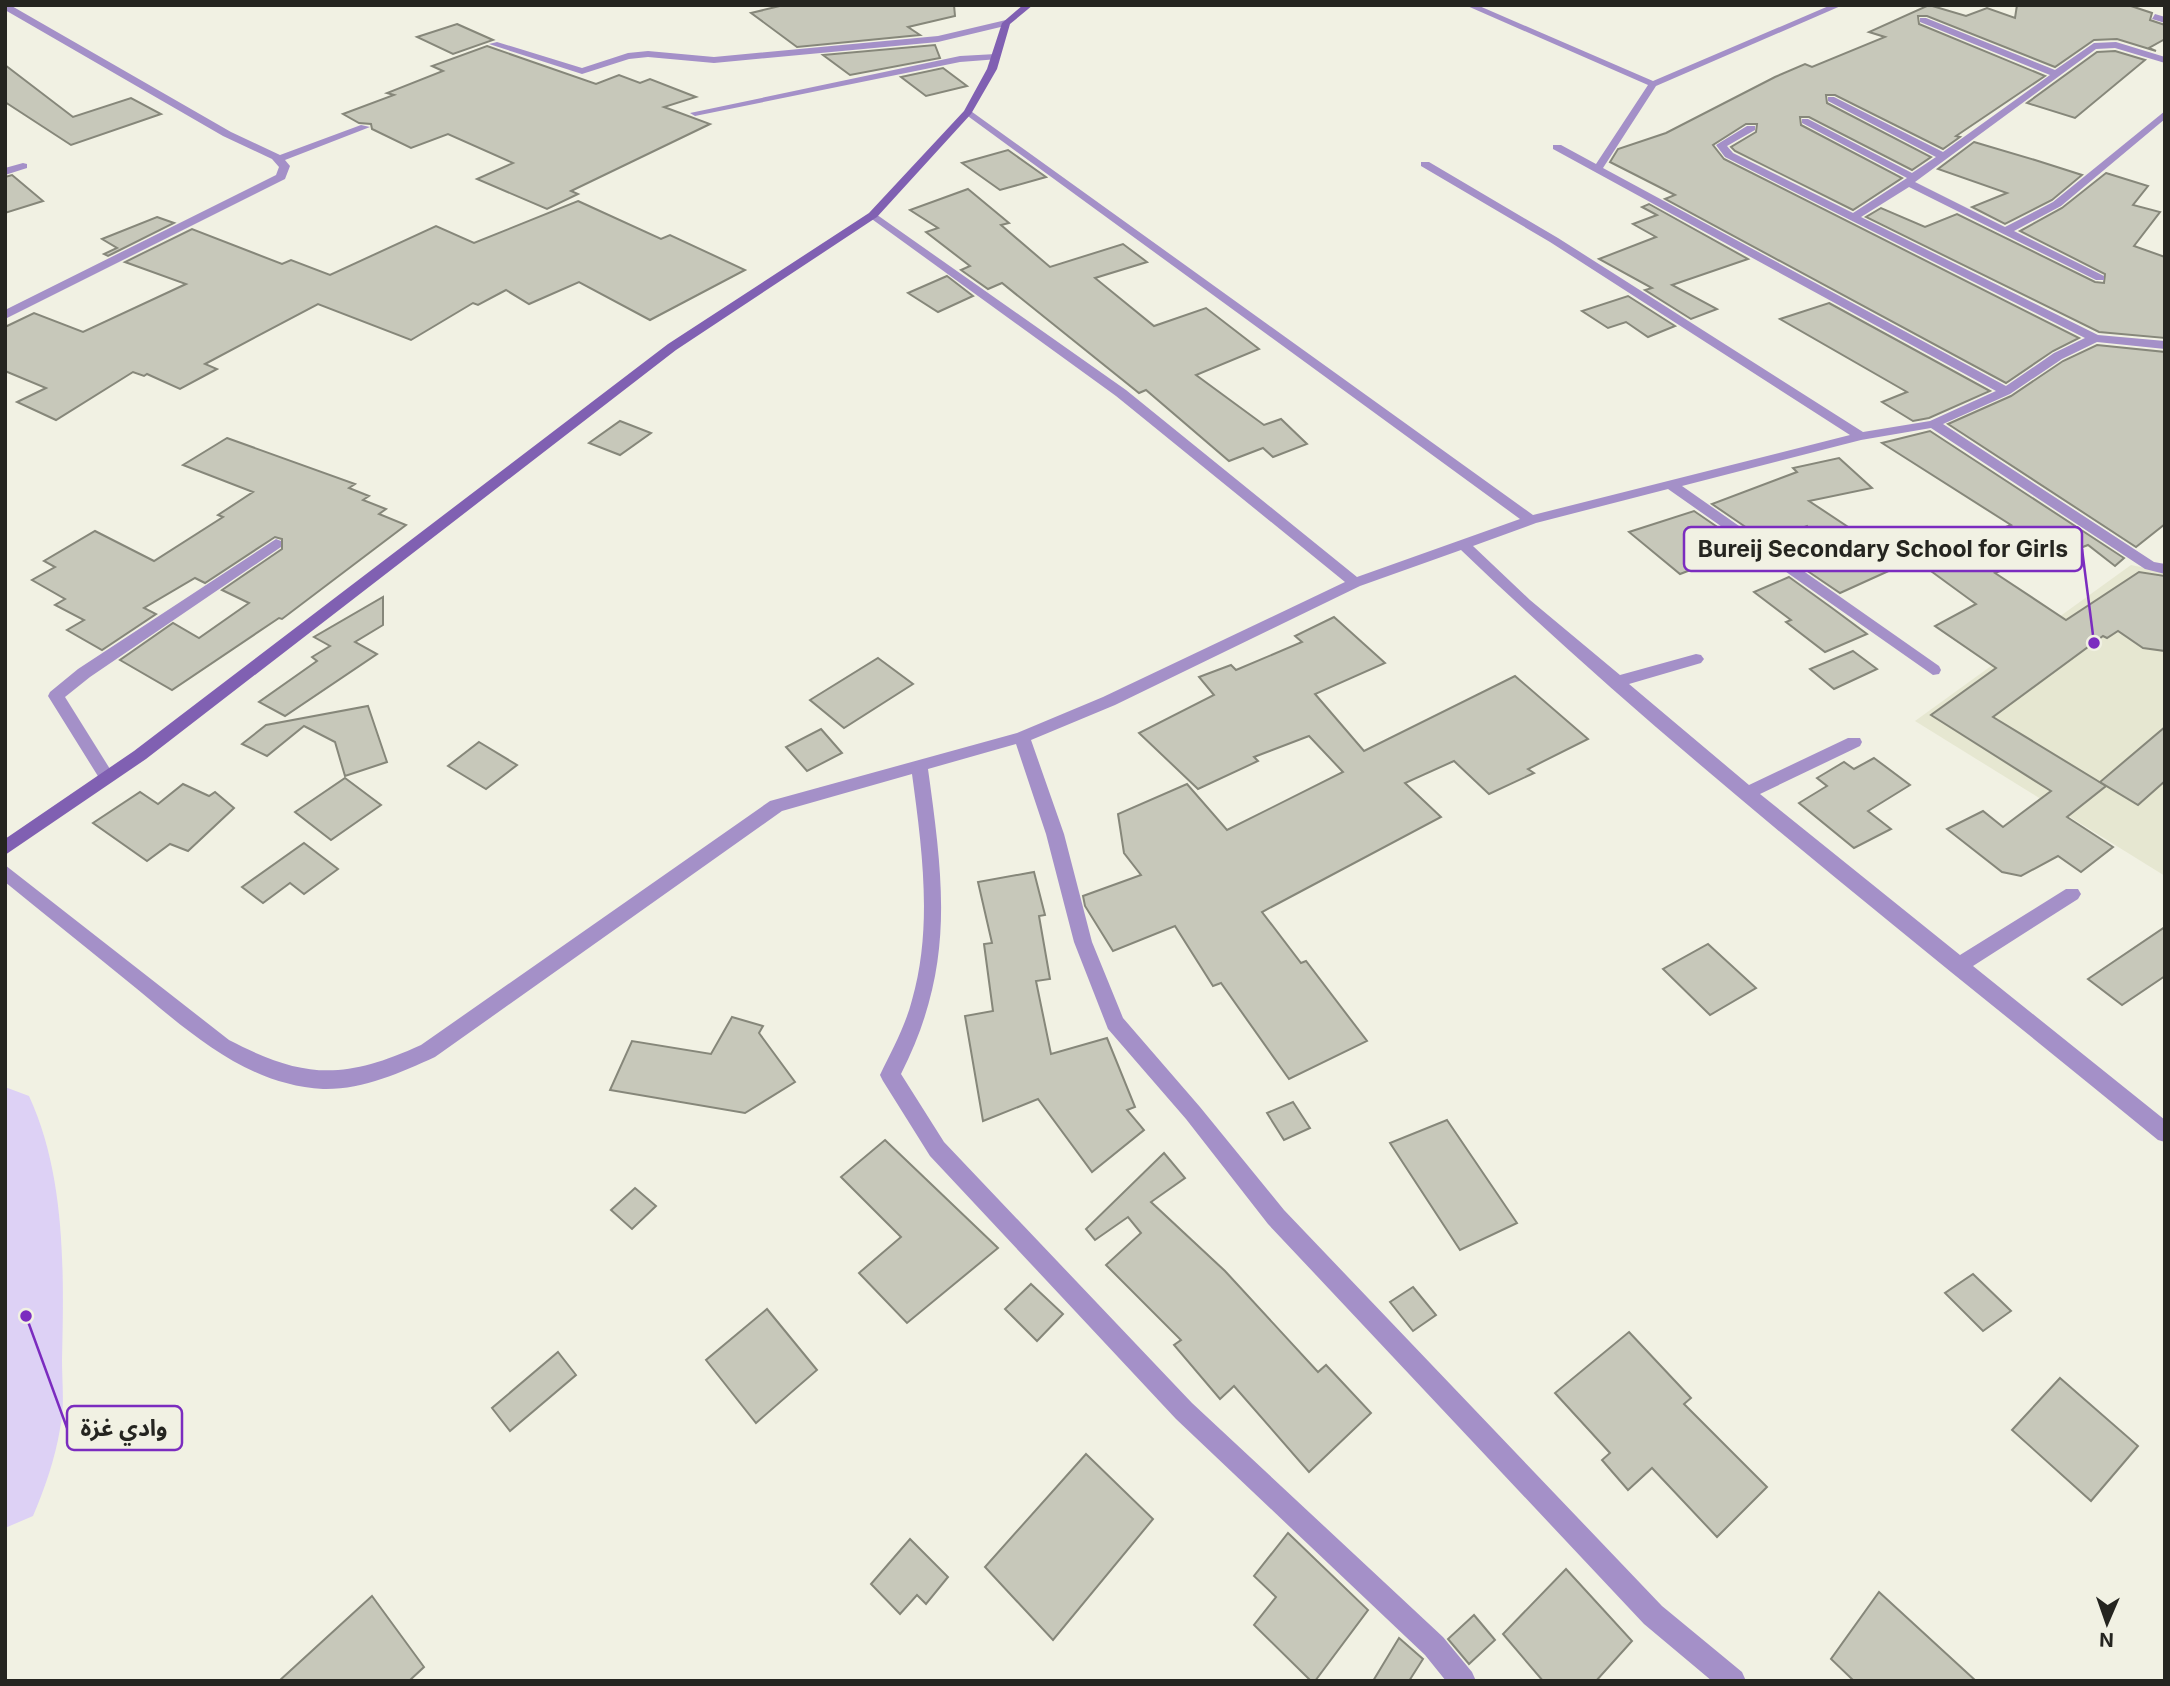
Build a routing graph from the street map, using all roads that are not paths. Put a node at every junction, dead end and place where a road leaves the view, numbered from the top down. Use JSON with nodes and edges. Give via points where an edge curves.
{"nodes":[{"id":1,"x":1030,"y":5,"type":"edge"},
{"id":2,"x":1469,"y":5,"type":"edge"},
{"id":3,"x":1839,"y":5,"type":"edge"},
{"id":4,"x":5,"y":6,"type":"edge"},
{"id":5,"x":1923,"y":20,"type":"dead end"},
{"id":6,"x":1006,"y":23,"type":"junction"},
{"id":7,"x":494,"y":44,"type":"dead end"},
{"id":8,"x":996,"y":57,"type":"junction"},
{"id":9,"x":2165,"y":60,"type":"edge"},
{"id":10,"x":2056,"y":74,"type":"junction"},
{"id":11,"x":1653,"y":84,"type":"junction"},
{"id":12,"x":1831,"y":99,"type":"dead end"},
{"id":13,"x":695,"y":113,"type":"dead end"},
{"id":14,"x":968,"y":113,"type":"junction"},
{"id":15,"x":2165,"y":114,"type":"edge"},
{"id":16,"x":1805,"y":121,"type":"dead end"},
{"id":17,"x":365,"y":127,"type":"dead end"},
{"id":18,"x":1751,"y":128,"type":"dead end"},
{"id":19,"x":1557,"y":147,"type":"dead end"},
{"id":20,"x":1943,"y":156,"type":"junction"},
{"id":21,"x":281,"y":159,"type":"junction"},
{"id":22,"x":1425,"y":164,"type":"dead end"},
{"id":23,"x":23,"y":166,"type":"dead end"},
{"id":24,"x":1598,"y":168,"type":"junction"},
{"id":25,"x":5,"y":172,"type":"edge"},
{"id":26,"x":1911,"y":180,"type":"junction"},
{"id":27,"x":873,"y":215,"type":"junction"},
{"id":28,"x":1853,"y":217,"type":"junction"},
{"id":29,"x":2007,"y":230,"type":"junction"},
{"id":30,"x":2100,"y":278,"type":"dead end"},
{"id":31,"x":5,"y":315,"type":"edge"},
{"id":32,"x":2095,"y":338,"type":"junction"},
{"id":33,"x":2165,"y":345,"type":"edge"},
{"id":34,"x":2006,"y":391,"type":"junction"},
{"id":35,"x":1933,"y":424,"type":"junction"},
{"id":36,"x":1861,"y":436,"type":"junction"},
{"id":37,"x":1670,"y":484,"type":"junction"},
{"id":38,"x":1531,"y":520,"type":"junction"},
{"id":39,"x":276,"y":544,"type":"dead end"},
{"id":40,"x":1464,"y":545,"type":"junction"},
{"id":41,"x":2165,"y":569,"type":"edge"},
{"id":42,"x":1355,"y":583,"type":"junction"},
{"id":43,"x":1696,"y":659,"type":"dead end"},
{"id":44,"x":1933,"y":670,"type":"dead end"},
{"id":45,"x":1619,"y":681,"type":"junction"},
{"id":46,"x":1022,"y":737,"type":"junction"},
{"id":47,"x":1854,"y":742,"type":"dead end"},
{"id":48,"x":919,"y":765,"type":"junction"},
{"id":49,"x":107,"y":777,"type":"junction"},
{"id":50,"x":1747,"y":793,"type":"junction"},
{"id":51,"x":5,"y":848,"type":"edge"},
{"id":52,"x":5,"y":872,"type":"edge"},
{"id":53,"x":2072,"y":894,"type":"dead end"},
{"id":54,"x":1958,"y":966,"type":"junction"},
{"id":55,"x":2165,"y":1133,"type":"edge"},
{"id":56,"x":1463,"y":1681,"type":"edge"},
{"id":57,"x":1733,"y":1681,"type":"edge"}],
"edges":[{"from":1,"to":6,"type":"street"},
{"from":2,"to":11,"type":"street"},
{"from":3,"to":11,"type":"street"},
{"from":4,"to":21,"type":"street","via":[[215,127]]},
{"from":5,"to":10,"type":"street"},
{"from":6,"to":7,"type":"street","via":[[938,39],[714,60],[638,55],[582,71]]},
{"from":6,"to":8,"type":"street"},
{"from":8,"to":13,"type":"street","via":[[960,59]]},
{"from":8,"to":14,"type":"street"},
{"from":9,"to":10,"type":"street","via":[[2116,45],[2094,46]]},
{"from":10,"to":20,"type":"street"},
{"from":11,"to":24,"type":"street"},
{"from":12,"to":20,"type":"street"},
{"from":14,"to":27,"type":"street"},
{"from":14,"to":38,"type":"street"},
{"from":15,"to":29,"type":"street","via":[[2057,204]]},
{"from":16,"to":26,"type":"street"},
{"from":17,"to":21,"type":"street"},
{"from":18,"to":28,"type":"street","via":[[1721,145],[1729,155]]},
{"from":19,"to":24,"type":"street"},
{"from":20,"to":26,"type":"street"},
{"from":21,"to":31,"type":"street","via":[[276,160],[285,166],[281,177]]},
{"from":22,"to":36,"type":"street","via":[[1554,240]]},
{"from":23,"to":25,"type":"street"},
{"from":24,"to":34,"type":"street"},
{"from":26,"to":28,"type":"street"},
{"from":26,"to":29,"type":"street"},
{"from":27,"to":42,"type":"street","via":[[1122,393]]},
{"from":27,"to":49,"type":"street","via":[[672,347]]},
{"from":28,"to":32,"type":"street"},
{"from":29,"to":30,"type":"street"},
{"from":32,"to":33,"type":"street"},
{"from":32,"to":34,"type":"street"},
{"from":34,"to":35,"type":"street"},
{"from":35,"to":36,"type":"street"},
{"from":35,"to":41,"type":"street","via":[[2150,566]]},
{"from":36,"to":37,"type":"street"},
{"from":37,"to":38,"type":"street"},
{"from":37,"to":44,"type":"street"},
{"from":38,"to":40,"type":"street"},
{"from":39,"to":49,"type":"street","via":[[56,696]]},
{"from":40,"to":42,"type":"street"},
{"from":40,"to":45,"type":"street"},
{"from":42,"to":46,"type":"street","via":[[1109,701]]},
{"from":43,"to":45,"type":"street"},
{"from":45,"to":50,"type":"street"},
{"from":46,"to":48,"type":"street"},
{"from":46,"to":57,"type":"street","via":[[1055,834],[1083,942],[1115,1023],[1276,1217],[1653,1615]]},
{"from":47,"to":50,"type":"street"},
{"from":48,"to":52,"type":"street","via":[[776,806],[428,1051],[391,1069],[349,1079],[320,1081],[285,1075],[222,1046]]},
{"from":48,"to":56,"type":"street","via":[[935,895],[930,967],[908,1046],[890,1075],[937,1149],[1174,1401],[1434,1646]]},
{"from":49,"to":51,"type":"street"},
{"from":50,"to":54,"type":"street"},
{"from":53,"to":54,"type":"street"},
{"from":54,"to":55,"type":"street"}]}
